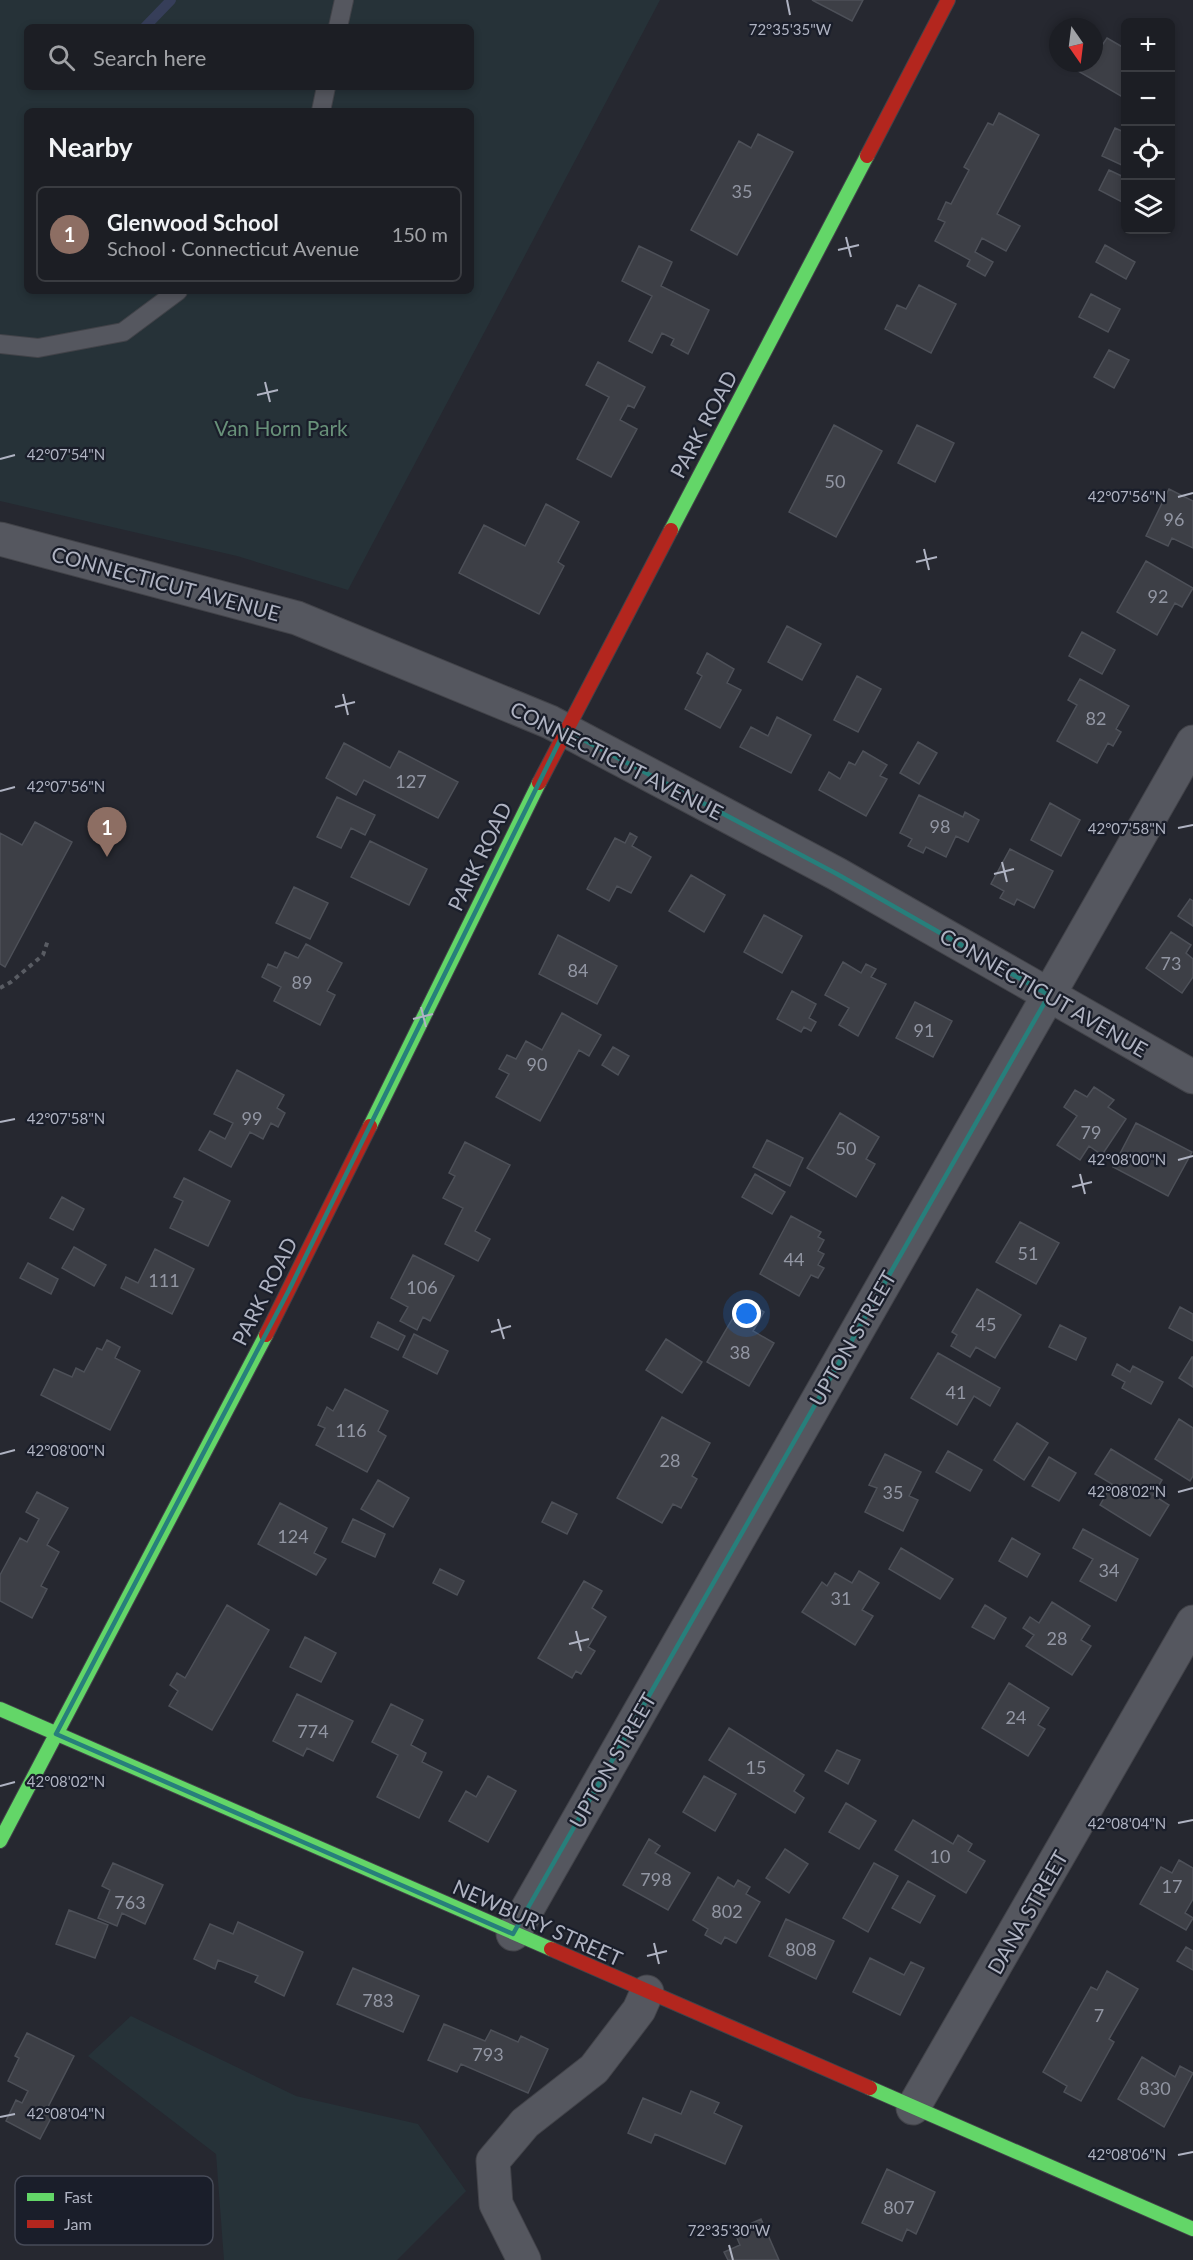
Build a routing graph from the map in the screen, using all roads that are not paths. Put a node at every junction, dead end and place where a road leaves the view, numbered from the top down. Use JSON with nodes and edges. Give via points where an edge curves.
{"nodes":[{"id":1,"x":344,"y":0,"type":"edge"},
{"id":2,"x":948,"y":0,"type":"edge"},
{"id":3,"x":339,"y":24,"type":"edge"},
{"id":4,"x":325,"y":90,"type":"edge"},
{"id":5,"x":322,"y":108,"type":"edge"},
{"id":6,"x":174,"y":294,"type":"edge"},
{"id":7,"x":0,"y":344,"type":"edge"},
{"id":8,"x":0,"y":539,"type":"edge"},
{"id":9,"x":565,"y":730,"type":"junction"},
{"id":10,"x":1193,"y":742,"type":"edge"},
{"id":11,"x":1049,"y":995,"type":"junction"},
{"id":12,"x":1193,"y":1077,"type":"edge"},
{"id":13,"x":1193,"y":1622,"type":"edge"},
{"id":14,"x":0,"y":1709,"type":"edge"},
{"id":15,"x":56,"y":1734,"type":"junction"},
{"id":16,"x":0,"y":1841,"type":"edge"},
{"id":17,"x":513,"y":1934,"type":"junction"},
{"id":18,"x":647,"y":1992,"type":"junction"},
{"id":19,"x":913,"y":2108,"type":"junction"},
{"id":20,"x":1193,"y":2229,"type":"edge"},
{"id":21,"x":524,"y":2260,"type":"edge"}],
"edges":[{"from":1,"to":3,"type":"lane"},
{"from":2,"to":9,"type":"street","name":"PARK ROAD"},
{"from":4,"to":5,"type":"lane"},
{"from":6,"to":7,"type":"lane","via":[[123,332],[38,348]]},
{"from":8,"to":9,"type":"street","name":"CONNECTICUT AVENUE","via":[[297,618]]},
{"from":9,"to":11,"type":"street","name":"CONNECTICUT AVENUE","via":[[837,874]]},
{"from":9,"to":15,"type":"street","name":"PARK ROAD","via":[[289,1290]]},
{"from":10,"to":11,"type":"street","name":"UPTON STREET"},
{"from":11,"to":12,"type":"street","name":"CONNECTICUT AVENUE"},
{"from":11,"to":17,"type":"street","name":"UPTON STREET"},
{"from":13,"to":19,"type":"street","name":"DANA STREET"},
{"from":14,"to":15,"type":"street","name":"NEWBURY STREET"},
{"from":15,"to":16,"type":"street","name":"PARK ROAD"},
{"from":15,"to":17,"type":"street","name":"NEWBURY STREET"},
{"from":17,"to":18,"type":"street","name":"NEWBURY STREET"},
{"from":18,"to":19,"type":"street","name":"NEWBURY STREET"},
{"from":18,"to":21,"type":"street","via":[[639,2010],[594,2068],[525,2123],[493,2161],[496,2204]]},
{"from":19,"to":20,"type":"street","name":"NEWBURY STREET"}]}
